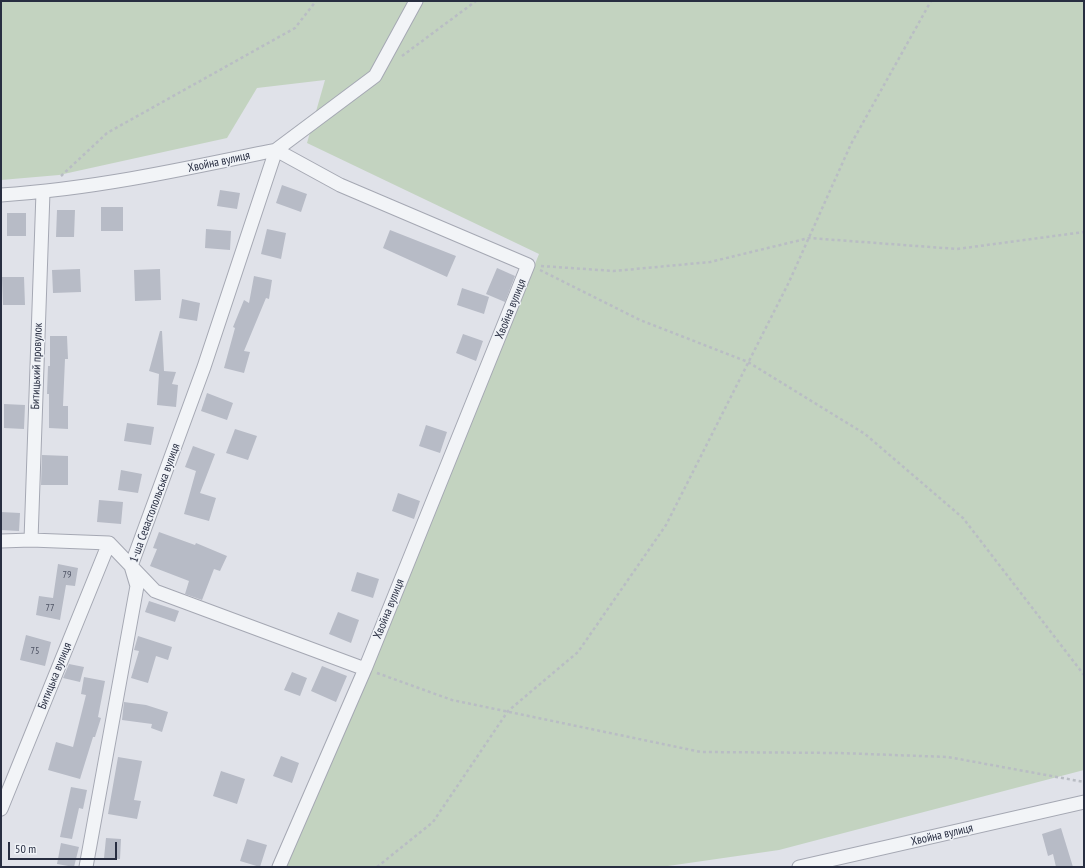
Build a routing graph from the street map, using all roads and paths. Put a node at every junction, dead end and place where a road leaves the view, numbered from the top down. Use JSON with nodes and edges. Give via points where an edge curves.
{"nodes":[{"id":1,"x":316,"y":1,"type":"edge"},
{"id":2,"x":416,"y":1,"type":"edge"},
{"id":3,"x":476,"y":1,"type":"edge"},
{"id":4,"x":931,"y":1,"type":"edge"},
{"id":5,"x":400,"y":58,"type":"dead end"},
{"id":6,"x":276,"y":150,"type":"junction"},
{"id":7,"x":60,"y":176,"type":"dead end"},
{"id":8,"x":42,"y":192,"type":"junction"},
{"id":9,"x":1,"y":195,"type":"edge"},
{"id":10,"x":1084,"y":232,"type":"edge"},
{"id":11,"x":809,"y":238,"type":"junction"},
{"id":12,"x":528,"y":265,"type":"junction"},
{"id":13,"x":748,"y":362,"type":"junction"},
{"id":14,"x":31,"y":540,"type":"junction"},
{"id":15,"x":1,"y":541,"type":"edge"},
{"id":16,"x":109,"y":543,"type":"junction"},
{"id":17,"x":131,"y":566,"type":"junction"},
{"id":18,"x":365,"y":669,"type":"junction"},
{"id":19,"x":1084,"y":675,"type":"edge"},
{"id":20,"x":508,"y":711,"type":"junction"},
{"id":21,"x":1084,"y":782,"type":"edge"},
{"id":22,"x":1084,"y":802,"type":"edge"},
{"id":23,"x":1,"y":809,"type":"edge"},
{"id":24,"x":86,"y":867,"type":"edge"},
{"id":25,"x":279,"y":867,"type":"edge"},
{"id":26,"x":377,"y":867,"type":"edge"},
{"id":27,"x":799,"y":867,"type":"edge"}],
"edges":[{"from":1,"to":7,"type":"path","via":[[295,28],[107,133]]},
{"from":2,"to":6,"type":"street","via":[[374,76]]},
{"from":3,"to":5,"type":"path"},
{"from":4,"to":11,"type":"path","via":[[851,144]]},
{"from":6,"to":8,"type":"street","name":"Хвойна вулиця","via":[[159,175]]},
{"from":6,"to":12,"type":"street","name":"Хвойна вулиця","via":[[340,185]]},
{"from":6,"to":17,"type":"street","name":"1-ша Севастопольська вулиця","via":[[204,367]]},
{"from":8,"to":9,"type":"street","name":"Хвойна вулиця"},
{"from":8,"to":14,"type":"street","name":"Битицький провулок"},
{"from":10,"to":11,"type":"path","via":[[957,249]]},
{"from":11,"to":12,"type":"path","via":[[710,262],[614,271]]},
{"from":11,"to":13,"type":"path","via":[[790,282]]},
{"from":12,"to":13,"type":"path","via":[[640,320]]},
{"from":12,"to":18,"type":"street","name":"Хвойна вулиця"},
{"from":13,"to":19,"type":"path","via":[[865,434],[963,518]]},
{"from":13,"to":20,"type":"path","via":[[662,531],[578,652]]},
{"from":14,"to":15,"type":"street"},
{"from":14,"to":16,"type":"street"},
{"from":16,"to":17,"type":"street"},
{"from":16,"to":23,"type":"street","name":"Битицька вулиця"},
{"from":17,"to":18,"type":"street","via":[[155,591]]},
{"from":17,"to":24,"type":"street","name":"1-ша Севастопольська вулиця","via":[[137,586]]},
{"from":18,"to":20,"type":"path","via":[[452,700]]},
{"from":18,"to":25,"type":"street","name":"Хвойна вулиця"},
{"from":20,"to":21,"type":"path","via":[[701,752],[839,753],[948,758]]},
{"from":20,"to":26,"type":"path","via":[[433,822]]},
{"from":22,"to":27,"type":"street","name":"Хвойна вулиця"}]}
